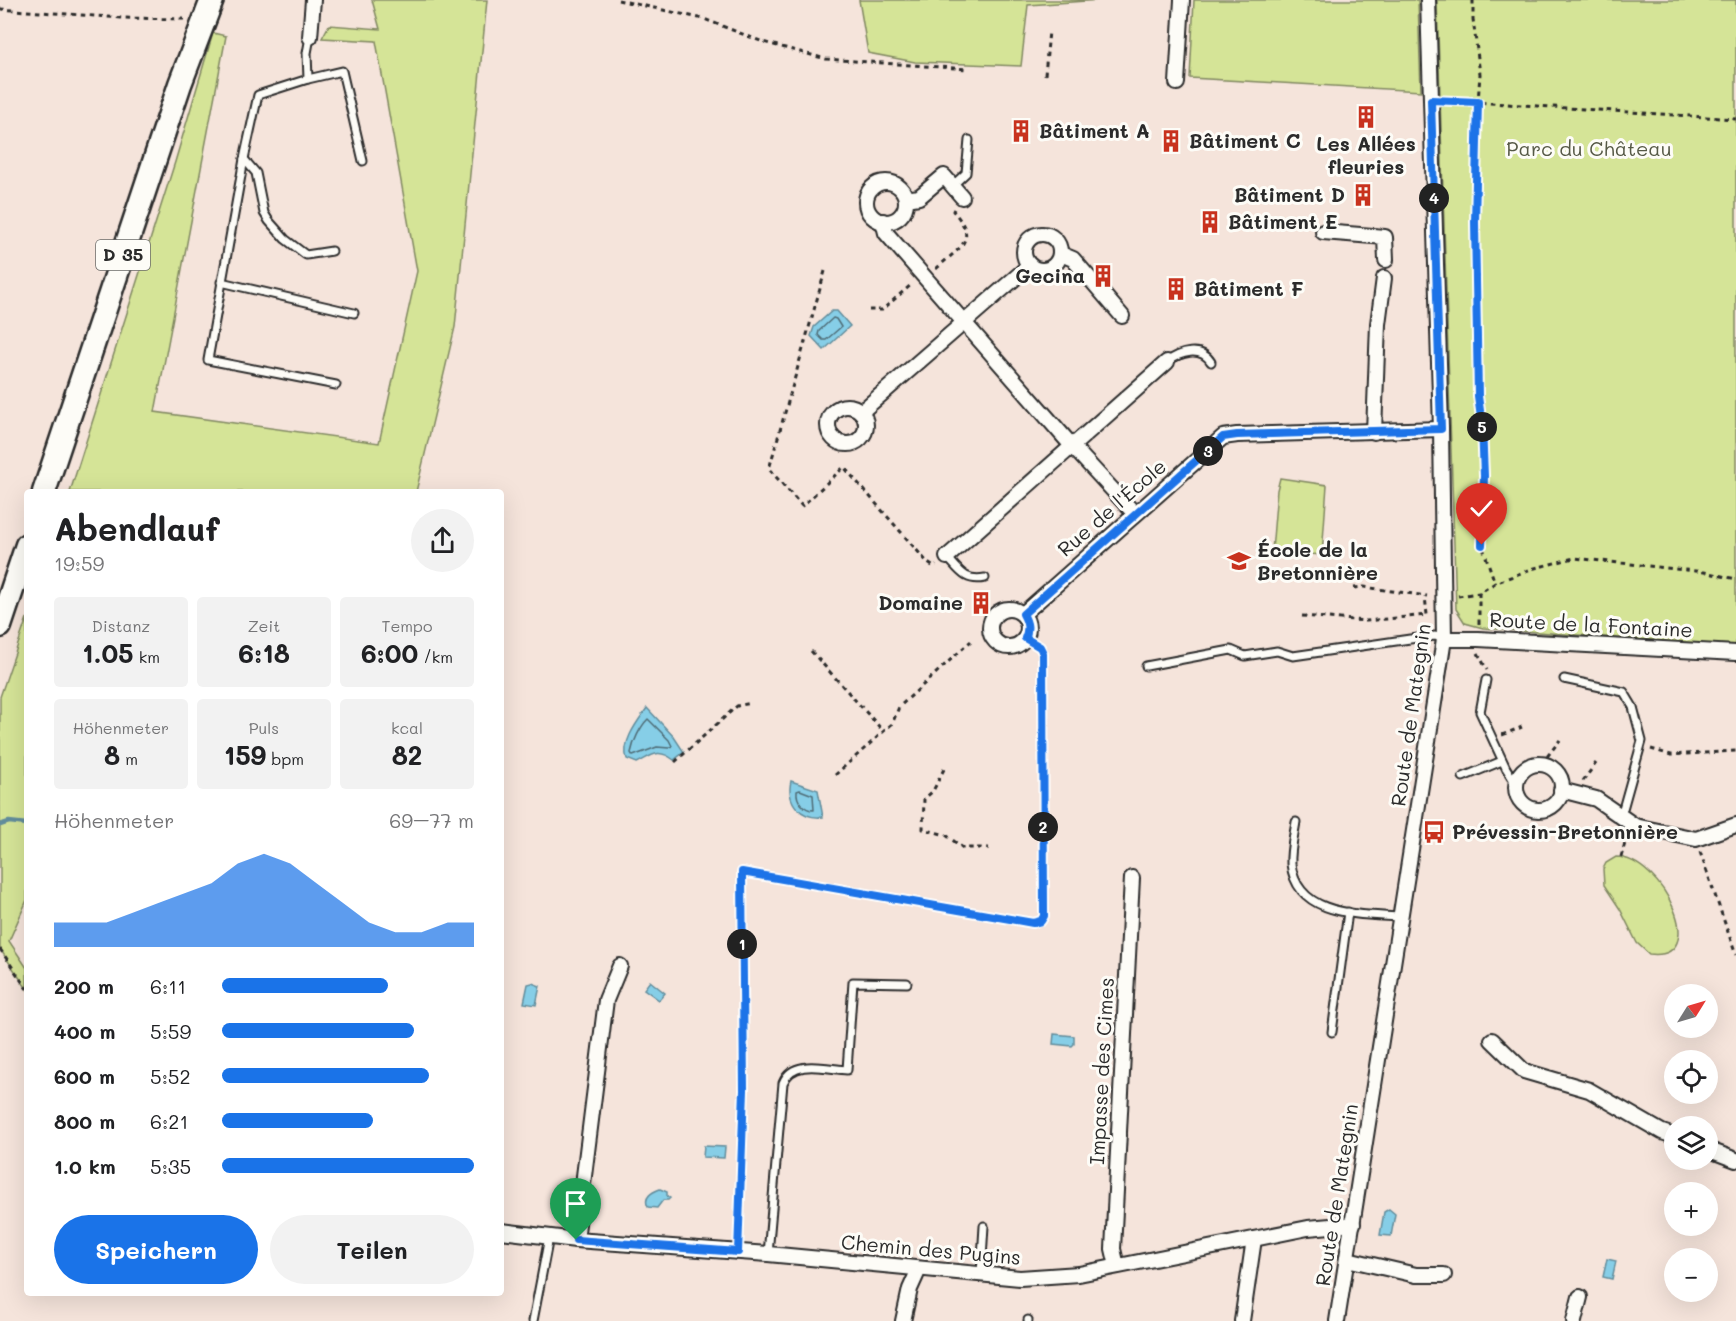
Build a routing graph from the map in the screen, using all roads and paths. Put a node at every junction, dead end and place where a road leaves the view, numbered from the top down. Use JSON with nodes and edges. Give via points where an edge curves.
{"nodes":[{"id":1,"x":313,"y":0,"type":"edge"},
{"id":2,"x":618,"y":0,"type":"edge"},
{"id":3,"x":1182,"y":0,"type":"edge"},
{"id":4,"x":1428,"y":0,"type":"edge"},
{"id":5,"x":1473,"y":0,"type":"edge"},
{"id":6,"x":0,"y":9,"type":"edge"},
{"id":7,"x":208,"y":10,"type":"edge"},
{"id":8,"x":1049,"y":31,"type":"dead end"},
{"id":9,"x":310,"y":37,"type":"joint"},
{"id":10,"x":968,"y":69,"type":"dead end"},
{"id":11,"x":1046,"y":75,"type":"dead end"},
{"id":12,"x":308,"y":79,"type":"junction"},
{"id":13,"x":1177,"y":83,"type":"dead end"},
{"id":14,"x":1431,"y":100,"type":"junction"},
{"id":15,"x":1478,"y":102,"type":"junction"},
{"id":16,"x":1736,"y":119,"type":"edge"},
{"id":17,"x":969,"y":140,"type":"dead end"},
{"id":18,"x":244,"y":159,"type":"junction"},
{"id":19,"x":363,"y":161,"type":"dead end"},
{"id":20,"x":957,"y":192,"type":"junction"},
{"id":21,"x":906,"y":199,"type":"junction"},
{"id":22,"x":883,"y":222,"type":"junction"},
{"id":23,"x":1323,"y":232,"type":"dead end"},
{"id":24,"x":332,"y":251,"type":"dead end"},
{"id":25,"x":1061,"y":254,"type":"junction"},
{"id":26,"x":1386,"y":260,"type":"dead end"},
{"id":27,"x":1030,"y":265,"type":"junction"},
{"id":28,"x":825,"y":271,"type":"dead end"},
{"id":29,"x":924,"y":277,"type":"junction"},
{"id":30,"x":1384,"y":278,"type":"dead end"},
{"id":31,"x":221,"y":282,"type":"junction"},
{"id":32,"x":869,"y":310,"type":"dead end"},
{"id":33,"x":354,"y":313,"type":"dead end"},
{"id":34,"x":1122,"y":316,"type":"dead end"},
{"id":35,"x":963,"y":322,"type":"junction"},
{"id":36,"x":1167,"y":362,"type":"joint"},
{"id":37,"x":1211,"y":362,"type":"dead end"},
{"id":38,"x":336,"y":385,"type":"dead end"},
{"id":39,"x":861,"y":412,"type":"dead end"},
{"id":40,"x":1441,"y":429,"type":"junction"},
{"id":41,"x":1374,"y":432,"type":"junction"},
{"id":42,"x":1072,"y":446,"type":"junction"},
{"id":43,"x":45,"y":489,"type":"edge"},
{"id":44,"x":1135,"y":514,"type":"junction"},
{"id":45,"x":24,"y":554,"type":"edge"},
{"id":46,"x":947,"y":557,"type":"junction"},
{"id":47,"x":985,"y":578,"type":"dead end"},
{"id":48,"x":1736,"y":579,"type":"edge"},
{"id":49,"x":1495,"y":583,"type":"junction"},
{"id":50,"x":1354,"y":588,"type":"dead end"},
{"id":51,"x":1479,"y":593,"type":"junction"},
{"id":52,"x":1458,"y":596,"type":"dead end"},
{"id":53,"x":1023,"y":614,"type":"junction"},
{"id":54,"x":1302,"y":616,"type":"dead end"},
{"id":55,"x":1479,"y":624,"type":"dead end"},
{"id":56,"x":0,"y":626,"type":"edge"},
{"id":57,"x":1025,"y":638,"type":"junction"},
{"id":58,"x":1444,"y":639,"type":"junction"},
{"id":59,"x":971,"y":641,"type":"dead end"},
{"id":60,"x":1477,"y":650,"type":"dead end"},
{"id":61,"x":811,"y":651,"type":"dead end"},
{"id":62,"x":1736,"y":653,"type":"edge"},
{"id":63,"x":1146,"y":666,"type":"dead end"},
{"id":64,"x":1564,"y":679,"type":"dead end"},
{"id":65,"x":1486,"y":680,"type":"joint"},
{"id":66,"x":751,"y":703,"type":"dead end"},
{"id":67,"x":1522,"y":727,"type":"dead end"},
{"id":68,"x":884,"y":732,"type":"junction"},
{"id":69,"x":1492,"y":738,"type":"junction"},
{"id":70,"x":1560,"y":740,"type":"dead end"},
{"id":71,"x":1641,"y":747,"type":"junction"},
{"id":72,"x":1736,"y":751,"type":"edge"},
{"id":73,"x":1502,"y":761,"type":"junction"},
{"id":74,"x":675,"y":762,"type":"dead end"},
{"id":75,"x":1596,"y":763,"type":"dead end"},
{"id":76,"x":1545,"y":765,"type":"junction"},
{"id":77,"x":944,"y":769,"type":"dead end"},
{"id":78,"x":835,"y":775,"type":"dead end"},
{"id":79,"x":1463,"y":777,"type":"dead end"},
{"id":80,"x":1515,"y":784,"type":"junction"},
{"id":81,"x":1561,"y":790,"type":"junction"},
{"id":82,"x":1577,"y":794,"type":"junction"},
{"id":83,"x":1626,"y":820,"type":"junction"},
{"id":84,"x":1296,"y":822,"type":"dead end"},
{"id":85,"x":1736,"y":825,"type":"edge"},
{"id":86,"x":1695,"y":839,"type":"junction"},
{"id":87,"x":989,"y":848,"type":"dead end"},
{"id":88,"x":1621,"y":857,"type":"dead end"},
{"id":89,"x":1132,"y":878,"type":"dead end"},
{"id":90,"x":1348,"y":912,"type":"junction"},
{"id":91,"x":1400,"y":917,"type":"junction"},
{"id":92,"x":0,"y":949,"type":"edge"},
{"id":93,"x":1736,"y":955,"type":"edge"},
{"id":94,"x":620,"y":966,"type":"dead end"},
{"id":95,"x":907,"y":983,"type":"dead end"},
{"id":96,"x":24,"y":985,"type":"edge"},
{"id":97,"x":1332,"y":1032,"type":"dead end"},
{"id":98,"x":1492,"y":1040,"type":"dead end"},
{"id":99,"x":1664,"y":1133,"type":"edge"},
{"id":100,"x":1718,"y":1153,"type":"edge"},
{"id":101,"x":1736,"y":1160,"type":"edge"},
{"id":102,"x":1353,"y":1224,"type":"junction"},
{"id":103,"x":984,"y":1226,"type":"dead end"},
{"id":104,"x":504,"y":1231,"type":"edge"},
{"id":105,"x":549,"y":1237,"type":"junction"},
{"id":106,"x":1254,"y":1239,"type":"junction"},
{"id":107,"x":576,"y":1240,"type":"junction"},
{"id":108,"x":738,"y":1252,"type":"junction"},
{"id":109,"x":768,"y":1254,"type":"junction"},
{"id":110,"x":1347,"y":1259,"type":"junction"},
{"id":111,"x":1117,"y":1266,"type":"junction"},
{"id":112,"x":919,"y":1269,"type":"junction"},
{"id":113,"x":981,"y":1274,"type":"junction"},
{"id":114,"x":1444,"y":1275,"type":"dead end"},
{"id":115,"x":1580,"y":1297,"type":"dead end"},
{"id":116,"x":533,"y":1321,"type":"edge"},
{"id":117,"x":903,"y":1321,"type":"edge"},
{"id":118,"x":1242,"y":1321,"type":"edge"},
{"id":119,"x":1337,"y":1321,"type":"edge"},
{"id":120,"x":1574,"y":1321,"type":"edge"}],
"edges":[{"from":1,"to":9,"type":"street"},
{"from":2,"to":10,"type":"path","via":[[704,19],[826,60]]},
{"from":3,"to":13,"type":"street"},
{"from":4,"to":14,"type":"street","name":"Route de Mategnin"},
{"from":5,"to":15,"type":"path","via":[[1480,74]]},
{"from":6,"to":7,"type":"path","via":[[122,18]]},
{"from":7,"to":43,"type":"main road","number":"D 35"},
{"from":8,"to":11,"type":"path"},
{"from":9,"to":12,"type":"lane"},
{"from":12,"to":18,"type":"lane","via":[[258,95]]},
{"from":12,"to":19,"type":"lane","via":[[342,71]]},
{"from":14,"to":15,"type":"path"},
{"from":14,"to":40,"type":"street","name":"Route de Mategnin"},
{"from":15,"to":16,"type":"path"},
{"from":15,"to":49,"type":"path","via":[[1475,222],[1478,396],[1484,476],[1482,545]]},
{"from":17,"to":20,"type":"lane","via":[[966,173]]},
{"from":18,"to":24,"type":"lane","via":[[256,173],[264,213],[285,239],[306,255]]},
{"from":18,"to":31,"type":"lane"},
{"from":20,"to":21,"type":"street","via":[[944,176],[919,196]]},
{"from":20,"to":29,"type":"path","via":[[953,211],[962,220],[966,241]]},
{"from":21,"to":22,"type":"street","via":[[898,218]]},
{"from":21,"to":22,"type":"street","via":[[894,183],[881,183],[870,190],[868,209]]},
{"from":22,"to":29,"type":"street","via":[[886,233]]},
{"from":23,"to":26,"type":"street","via":[[1385,237]]},
{"from":25,"to":27,"type":"street","via":[[1052,268],[1040,270]]},
{"from":25,"to":27,"type":"street","via":[[1056,240],[1036,234],[1024,252]]},
{"from":25,"to":34,"type":"street","via":[[1073,259]]},
{"from":27,"to":35,"type":"street"},
{"from":28,"to":46,"type":"path","via":[[770,469],[802,506],[844,467],[928,563],[934,567]]},
{"from":29,"to":32,"type":"path","via":[[882,310]]},
{"from":29,"to":35,"type":"street"},
{"from":30,"to":41,"type":"street","via":[[1378,324]]},
{"from":31,"to":33,"type":"lane"},
{"from":31,"to":38,"type":"lane","via":[[208,360]]},
{"from":35,"to":39,"type":"street"},
{"from":35,"to":42,"type":"street"},
{"from":36,"to":37,"type":"lane","via":[[1178,354],[1201,352]]},
{"from":36,"to":42,"type":"street"},
{"from":40,"to":41,"type":"street","name":"Rue de l'École"},
{"from":40,"to":58,"type":"street","name":"Route de Mategnin"},
{"from":41,"to":44,"type":"street","name":"Rue de l'École","via":[[1223,437]]},
{"from":42,"to":44,"type":"street"},
{"from":42,"to":46,"type":"street"},
{"from":44,"to":53,"type":"street","name":"Rue de l'École"},
{"from":45,"to":56,"type":"main road"},
{"from":46,"to":47,"type":"lane","via":[[966,577]]},
{"from":48,"to":49,"type":"path","via":[[1574,558]]},
{"from":49,"to":51,"type":"path"},
{"from":50,"to":54,"type":"path","via":[[1427,596],[1427,615],[1366,621]]},
{"from":51,"to":52,"type":"path"},
{"from":51,"to":55,"type":"path"},
{"from":53,"to":57,"type":"street","via":[[1028,622]]},
{"from":53,"to":57,"type":"street","via":[[1014,609],[999,612],[992,619],[991,630],[999,644],[1018,645]]},
{"from":57,"to":108,"type":"path","via":[[1043,653],[1041,921],[1033,923],[742,872],[744,1090]]},
{"from":58,"to":62,"type":"street","name":"Route de la Fontaine"},
{"from":58,"to":63,"type":"lane","via":[[1435,636],[1293,656],[1277,651],[1245,656],[1231,650]]},
{"from":58,"to":91,"type":"street","name":"Route de Mategnin"},
{"from":59,"to":68,"type":"path","via":[[899,707]]},
{"from":60,"to":65,"type":"path","via":[[1489,673]]},
{"from":61,"to":68,"type":"path"},
{"from":64,"to":71,"type":"lane","via":[[1624,692],[1633,707]]},
{"from":65,"to":69,"type":"lane","via":[[1480,712]]},
{"from":66,"to":74,"type":"path","via":[[737,706]]},
{"from":67,"to":69,"type":"path"},
{"from":68,"to":78,"type":"path"},
{"from":69,"to":73,"type":"lane"},
{"from":70,"to":76,"type":"path"},
{"from":71,"to":72,"type":"path","via":[[1671,755]]},
{"from":71,"to":83,"type":"lane"},
{"from":73,"to":79,"type":"lane"},
{"from":73,"to":80,"type":"lane"},
{"from":75,"to":82,"type":"path"},
{"from":76,"to":80,"type":"street","via":[[1522,771]]},
{"from":76,"to":81,"type":"street","via":[[1558,775]]},
{"from":77,"to":87,"type":"path","via":[[933,791],[924,799],[923,829],[946,835],[963,848]]},
{"from":80,"to":81,"type":"street","via":[[1522,802],[1536,809],[1555,803]]},
{"from":81,"to":82,"type":"street"},
{"from":82,"to":83,"type":"street","via":[[1596,799]]},
{"from":83,"to":86,"type":"street","via":[[1635,826]]},
{"from":83,"to":88,"type":"path"},
{"from":84,"to":90,"type":"lane","via":[[1293,874],[1307,897],[1320,906]]},
{"from":85,"to":86,"type":"street"},
{"from":86,"to":93,"type":"path"},
{"from":89,"to":111,"type":"street","name":"Impasse des Cimes","via":[[1113,1249]]},
{"from":90,"to":91,"type":"lane"},
{"from":90,"to":97,"type":"lane"},
{"from":91,"to":102,"type":"street","name":"Route de Mategnin"},
{"from":92,"to":96,"type":"path"},
{"from":94,"to":107,"type":"street","via":[[606,1000]]},
{"from":95,"to":109,"type":"lane","via":[[853,982],[847,1070],[803,1067],[786,1075]]},
{"from":98,"to":99,"type":"street","via":[[1524,1071],[1589,1090]]},
{"from":100,"to":101,"type":"street"},
{"from":102,"to":106,"type":"street","name":"Chemin des Pugins"},
{"from":102,"to":110,"type":"street","name":"Route de Mategnin"},
{"from":103,"to":113,"type":"lane"},
{"from":104,"to":105,"type":"street","name":"Chemin des Pugins"},
{"from":105,"to":107,"type":"street","name":"Chemin des Pugins"},
{"from":105,"to":116,"type":"lane"},
{"from":106,"to":111,"type":"street","name":"Chemin des Pugins"},
{"from":106,"to":118,"type":"street"},
{"from":107,"to":108,"type":"street","name":"Chemin des Pugins"},
{"from":108,"to":109,"type":"street","name":"Chemin des Pugins"},
{"from":109,"to":112,"type":"street","name":"Chemin des Pugins"},
{"from":110,"to":114,"type":"street","via":[[1416,1275]]},
{"from":110,"to":119,"type":"street","name":"Route de Mategnin"},
{"from":111,"to":113,"type":"street","name":"Chemin des Pugins","via":[[1039,1278]]},
{"from":112,"to":113,"type":"street","name":"Chemin des Pugins"},
{"from":112,"to":117,"type":"street"},
{"from":115,"to":120,"type":"street"}]}
